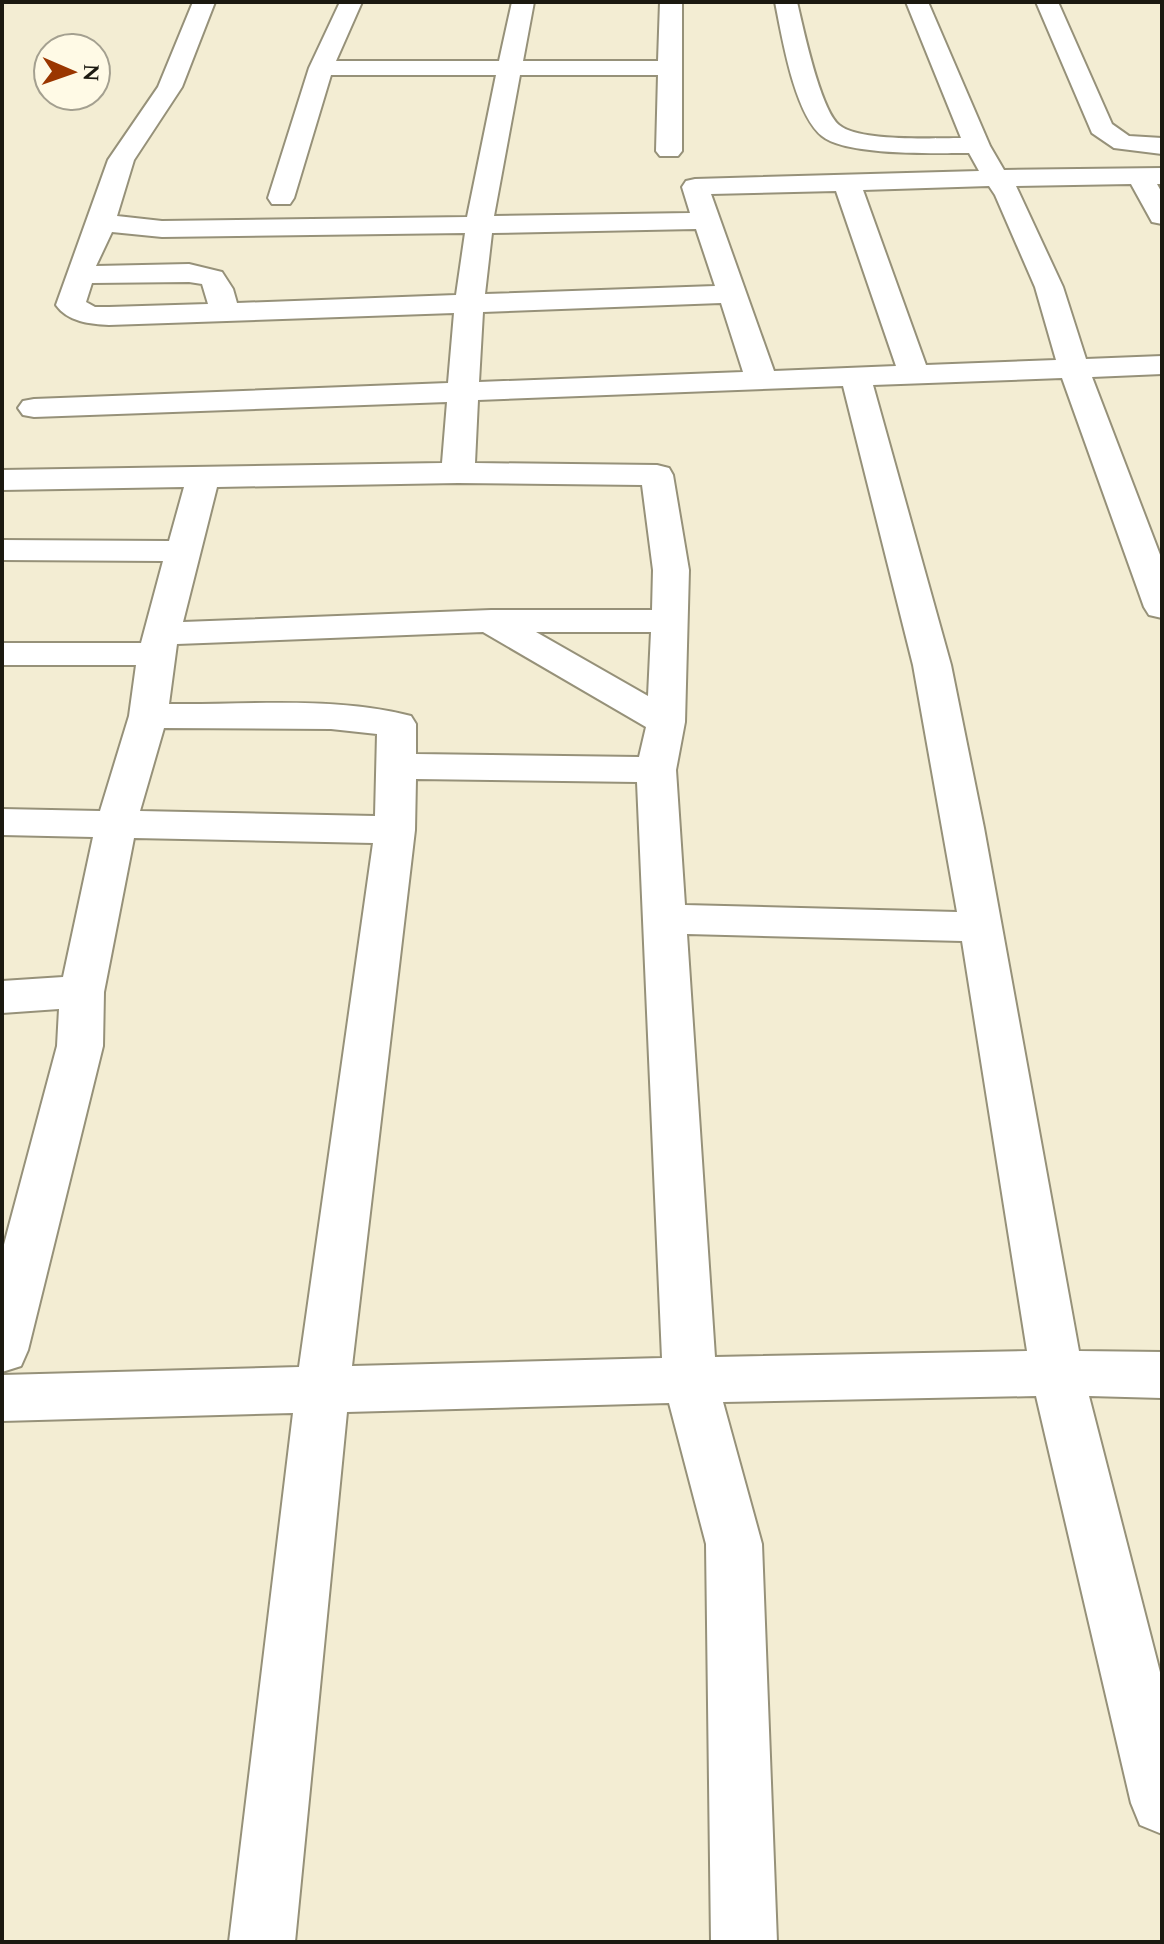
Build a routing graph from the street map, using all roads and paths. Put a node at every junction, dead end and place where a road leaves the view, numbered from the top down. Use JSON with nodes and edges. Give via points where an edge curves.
{"nodes":[{"id":1,"x":204,"y":2,"type":"edge"},
{"id":2,"x":351,"y":2,"type":"edge"},
{"id":3,"x":523,"y":2,"type":"edge"},
{"id":4,"x":671,"y":2,"type":"edge"},
{"id":5,"x":786,"y":2,"type":"edge"},
{"id":6,"x":917,"y":2,"type":"edge"},
{"id":7,"x":1047,"y":2,"type":"edge"},
{"id":8,"x":508,"y":66,"type":"junction"},
{"id":9,"x":321,"y":68,"type":"junction"},
{"id":10,"x":670,"y":68,"type":"junction"},
{"id":11,"x":977,"y":146,"type":"junction"},
{"id":12,"x":1162,"y":146,"type":"edge"},
{"id":13,"x":669,"y":151,"type":"dead end"},
{"id":14,"x":1151,"y":176,"type":"edge"},
{"id":15,"x":996,"y":178,"type":"junction"},
{"id":16,"x":847,"y":183,"type":"junction"},
{"id":17,"x":281,"y":198,"type":"dead end"},
{"id":18,"x":1162,"y":216,"type":"edge"},
{"id":19,"x":707,"y":221,"type":"junction"},
{"id":20,"x":101,"y":223,"type":"junction"},
{"id":21,"x":480,"y":225,"type":"junction"},
{"id":22,"x":80,"y":275,"type":"junction"},
{"id":23,"x":732,"y":294,"type":"junction"},
{"id":24,"x":469,"y":304,"type":"junction"},
{"id":25,"x":224,"y":312,"type":"junction"},
{"id":26,"x":1162,"y":365,"type":"edge"},
{"id":27,"x":1073,"y":367,"type":"junction"},
{"id":28,"x":914,"y":375,"type":"junction"},
{"id":29,"x":856,"y":378,"type":"junction"},
{"id":30,"x":762,"y":381,"type":"junction"},
{"id":31,"x":465,"y":393,"type":"junction"},
{"id":32,"x":34,"y":408,"type":"dead end"},
{"id":33,"x":458,"y":473,"type":"junction"},
{"id":34,"x":203,"y":477,"type":"junction"},
{"id":35,"x":2,"y":480,"type":"edge"},
{"id":36,"x":1149,"y":535,"type":"edge"},
{"id":37,"x":2,"y":550,"type":"edge"},
{"id":38,"x":182,"y":551,"type":"junction"},
{"id":39,"x":1162,"y":607,"type":"edge"},
{"id":40,"x":491,"y":621,"type":"junction"},
{"id":41,"x":669,"y":621,"type":"junction"},
{"id":42,"x":158,"y":644,"type":"junction"},
{"id":43,"x":2,"y":654,"type":"edge"},
{"id":44,"x":148,"y":716,"type":"junction"},
{"id":45,"x":666,"y":722,"type":"junction"},
{"id":46,"x":396,"y":766,"type":"junction"},
{"id":47,"x":656,"y":770,"type":"junction"},
{"id":48,"x":2,"y":822,"type":"edge"},
{"id":49,"x":116,"y":825,"type":"junction"},
{"id":50,"x":395,"y":830,"type":"junction"},
{"id":51,"x":666,"y":919,"type":"junction"},
{"id":52,"x":981,"y":927,"type":"junction"},
{"id":53,"x":82,"y":992,"type":"junction"},
{"id":54,"x":2,"y":997,"type":"edge"},
{"id":55,"x":2,"y":1350,"type":"edge"},
{"id":56,"x":1057,"y":1373,"type":"junction"},
{"id":57,"x":1162,"y":1375,"type":"edge"},
{"id":58,"x":690,"y":1380,"type":"junction"},
{"id":59,"x":323,"y":1390,"type":"junction"},
{"id":60,"x":2,"y":1398,"type":"edge"},
{"id":61,"x":1162,"y":1803,"type":"edge"},
{"id":62,"x":262,"y":1942,"type":"edge"},
{"id":63,"x":744,"y":1942,"type":"edge"}],
"edges":[{"from":1,"to":20,"type":"street","via":[[170,87],[121,160]]},
{"from":2,"to":9,"type":"street"},
{"from":3,"to":8,"type":"street"},
{"from":4,"to":10,"type":"street"},
{"from":5,"to":11,"type":"street","via":[[829,130],[873,142]]},
{"from":6,"to":11,"type":"street"},
{"from":7,"to":12,"type":"street","via":[[1101,128],[1123,143]]},
{"from":8,"to":9,"type":"street"},
{"from":8,"to":10,"type":"street"},
{"from":8,"to":21,"type":"street"},
{"from":9,"to":17,"type":"street"},
{"from":10,"to":13,"type":"street"},
{"from":11,"to":15,"type":"street"},
{"from":14,"to":15,"type":"street"},
{"from":14,"to":18,"type":"street"},
{"from":15,"to":16,"type":"street"},
{"from":15,"to":27,"type":"street","via":[[1008,193],[1049,287]]},
{"from":16,"to":19,"type":"street","via":[[695,187]]},
{"from":16,"to":28,"type":"street"},
{"from":19,"to":21,"type":"street"},
{"from":19,"to":23,"type":"street"},
{"from":20,"to":21,"type":"street","via":[[202,229]]},
{"from":20,"to":22,"type":"street"},
{"from":21,"to":24,"type":"street"},
{"from":22,"to":25,"type":"street","via":[[189,273],[212,278]]},
{"from":22,"to":25,"type":"street","via":[[71,305],[89,315]]},
{"from":23,"to":24,"type":"street"},
{"from":23,"to":30,"type":"street"},
{"from":24,"to":25,"type":"street"},
{"from":24,"to":31,"type":"street"},
{"from":26,"to":27,"type":"street"},
{"from":27,"to":28,"type":"street"},
{"from":27,"to":36,"type":"street"},
{"from":28,"to":29,"type":"street"},
{"from":29,"to":30,"type":"street"},
{"from":29,"to":52,"type":"street","via":[[932,665]]},
{"from":30,"to":31,"type":"street"},
{"from":31,"to":32,"type":"street"},
{"from":31,"to":33,"type":"street"},
{"from":33,"to":34,"type":"street"},
{"from":33,"to":41,"type":"street","via":[[657,475],[671,570]]},
{"from":34,"to":35,"type":"street"},
{"from":34,"to":38,"type":"street"},
{"from":36,"to":39,"type":"street"},
{"from":37,"to":38,"type":"street"},
{"from":38,"to":42,"type":"street"},
{"from":40,"to":41,"type":"street"},
{"from":40,"to":42,"type":"street"},
{"from":40,"to":45,"type":"street"},
{"from":41,"to":45,"type":"street"},
{"from":42,"to":43,"type":"street"},
{"from":42,"to":44,"type":"street"},
{"from":44,"to":46,"type":"street","via":[[331,717],[397,724]]},
{"from":44,"to":49,"type":"street"},
{"from":45,"to":47,"type":"street"},
{"from":46,"to":47,"type":"street"},
{"from":46,"to":50,"type":"street"},
{"from":47,"to":51,"type":"street"},
{"from":48,"to":49,"type":"street"},
{"from":49,"to":50,"type":"street"},
{"from":49,"to":53,"type":"street"},
{"from":50,"to":59,"type":"street"},
{"from":51,"to":52,"type":"street"},
{"from":51,"to":58,"type":"street"},
{"from":52,"to":56,"type":"street"},
{"from":53,"to":54,"type":"street"},
{"from":53,"to":55,"type":"street","via":[[80,1046]]},
{"from":56,"to":57,"type":"street"},
{"from":56,"to":58,"type":"street"},
{"from":56,"to":61,"type":"street"},
{"from":58,"to":59,"type":"street"},
{"from":58,"to":63,"type":"street","via":[[734,1544]]},
{"from":59,"to":60,"type":"street"},
{"from":59,"to":62,"type":"street"}]}
